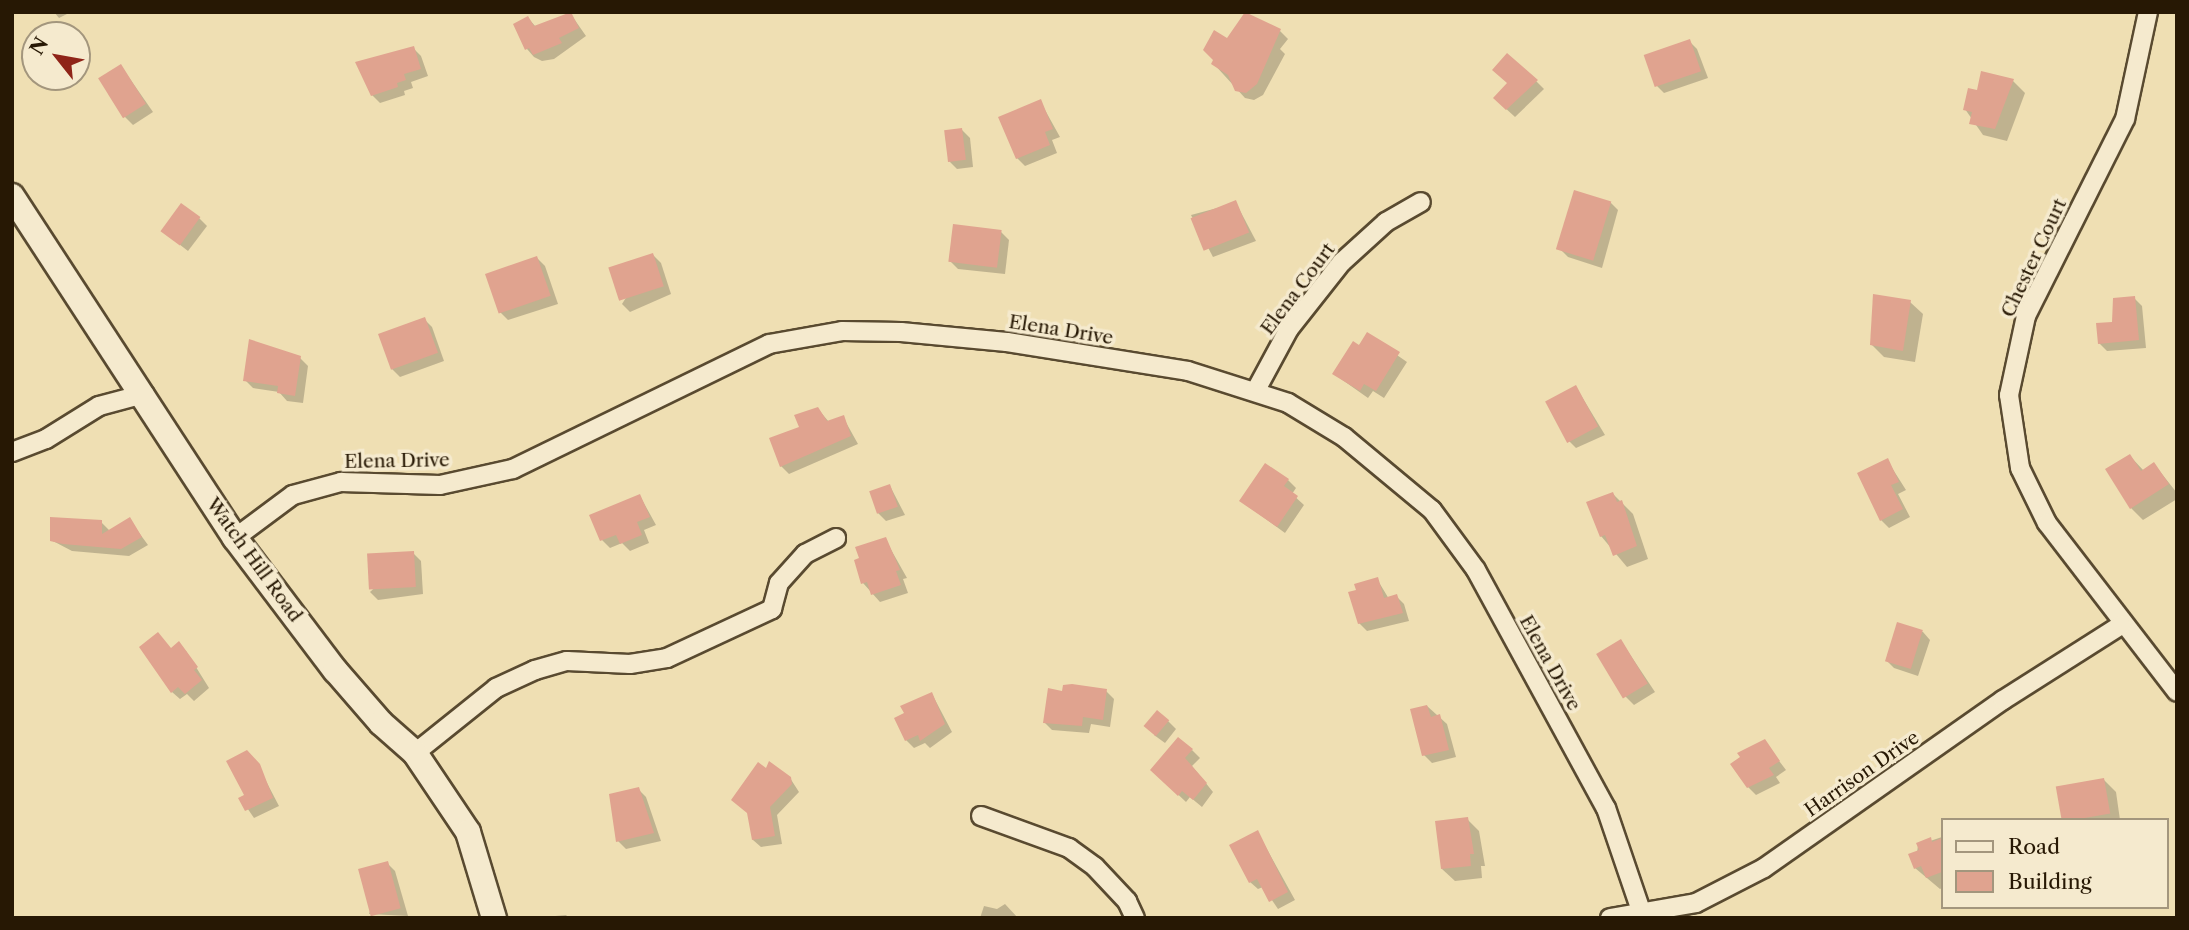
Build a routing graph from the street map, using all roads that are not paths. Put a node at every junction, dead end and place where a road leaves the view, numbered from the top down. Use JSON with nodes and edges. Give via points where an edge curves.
{"nodes":[{"id":1,"x":2148,"y":12,"type":"edge"},
{"id":2,"x":12,"y":196,"type":"edge"},
{"id":3,"x":1421,"y":202,"type":"dead end"},
{"id":4,"x":1256,"y":390,"type":"junction"},
{"id":5,"x":132,"y":397,"type":"junction"},
{"id":6,"x":12,"y":452,"type":"edge"},
{"id":7,"x":235,"y":538,"type":"junction"},
{"id":8,"x":836,"y":538,"type":"dead end"},
{"id":9,"x":2121,"y":625,"type":"junction"},
{"id":10,"x":2177,"y":692,"type":"edge"},
{"id":11,"x":415,"y":753,"type":"junction"},
{"id":12,"x":981,"y":816,"type":"dead end"},
{"id":13,"x":1641,"y":911,"type":"junction"},
{"id":14,"x":494,"y":918,"type":"edge"},
{"id":15,"x":1135,"y":918,"type":"edge"},
{"id":16,"x":1610,"y":918,"type":"edge"}],
"edges":[{"from":1,"to":9,"type":"street","name":"Chester Court","via":[[2125,119],[2026,316],[2009,394],[2020,468],[2047,523]]},
{"from":2,"to":5,"type":"street","name":"Watch Hill Road"},
{"from":3,"to":4,"type":"street","name":"Elena Court","via":[[1386,222],[1342,262],[1289,329]]},
{"from":4,"to":7,"type":"street","name":"Elena Drive","via":[[1188,371],[1007,342],[842,331],[769,344],[513,469],[440,485],[341,482],[293,495]]},
{"from":4,"to":13,"type":"street","name":"Elena Drive","via":[[1344,437],[1432,510],[1476,570],[1606,808]]},
{"from":5,"to":6,"type":"street","via":[[99,406],[46,439]]},
{"from":5,"to":7,"type":"street","name":"Watch Hill Road"},
{"from":7,"to":11,"type":"street","name":"Watch Hill Road","via":[[335,670],[381,723]]},
{"from":8,"to":11,"type":"street","via":[[796,564],[779,583],[772,609],[667,658],[630,664],[567,661],[535,670],[496,688]]},
{"from":9,"to":10,"type":"street","name":"Chester Court"},
{"from":9,"to":13,"type":"street","name":"Harrison Drive","via":[[2003,701],[1764,868],[1696,903]]},
{"from":11,"to":14,"type":"street","name":"Watch Hill Road","via":[[468,832]]},
{"from":12,"to":15,"type":"street","via":[[1069,848],[1095,867],[1127,901]]},
{"from":13,"to":16,"type":"street","name":"Harrison Drive"}]}
